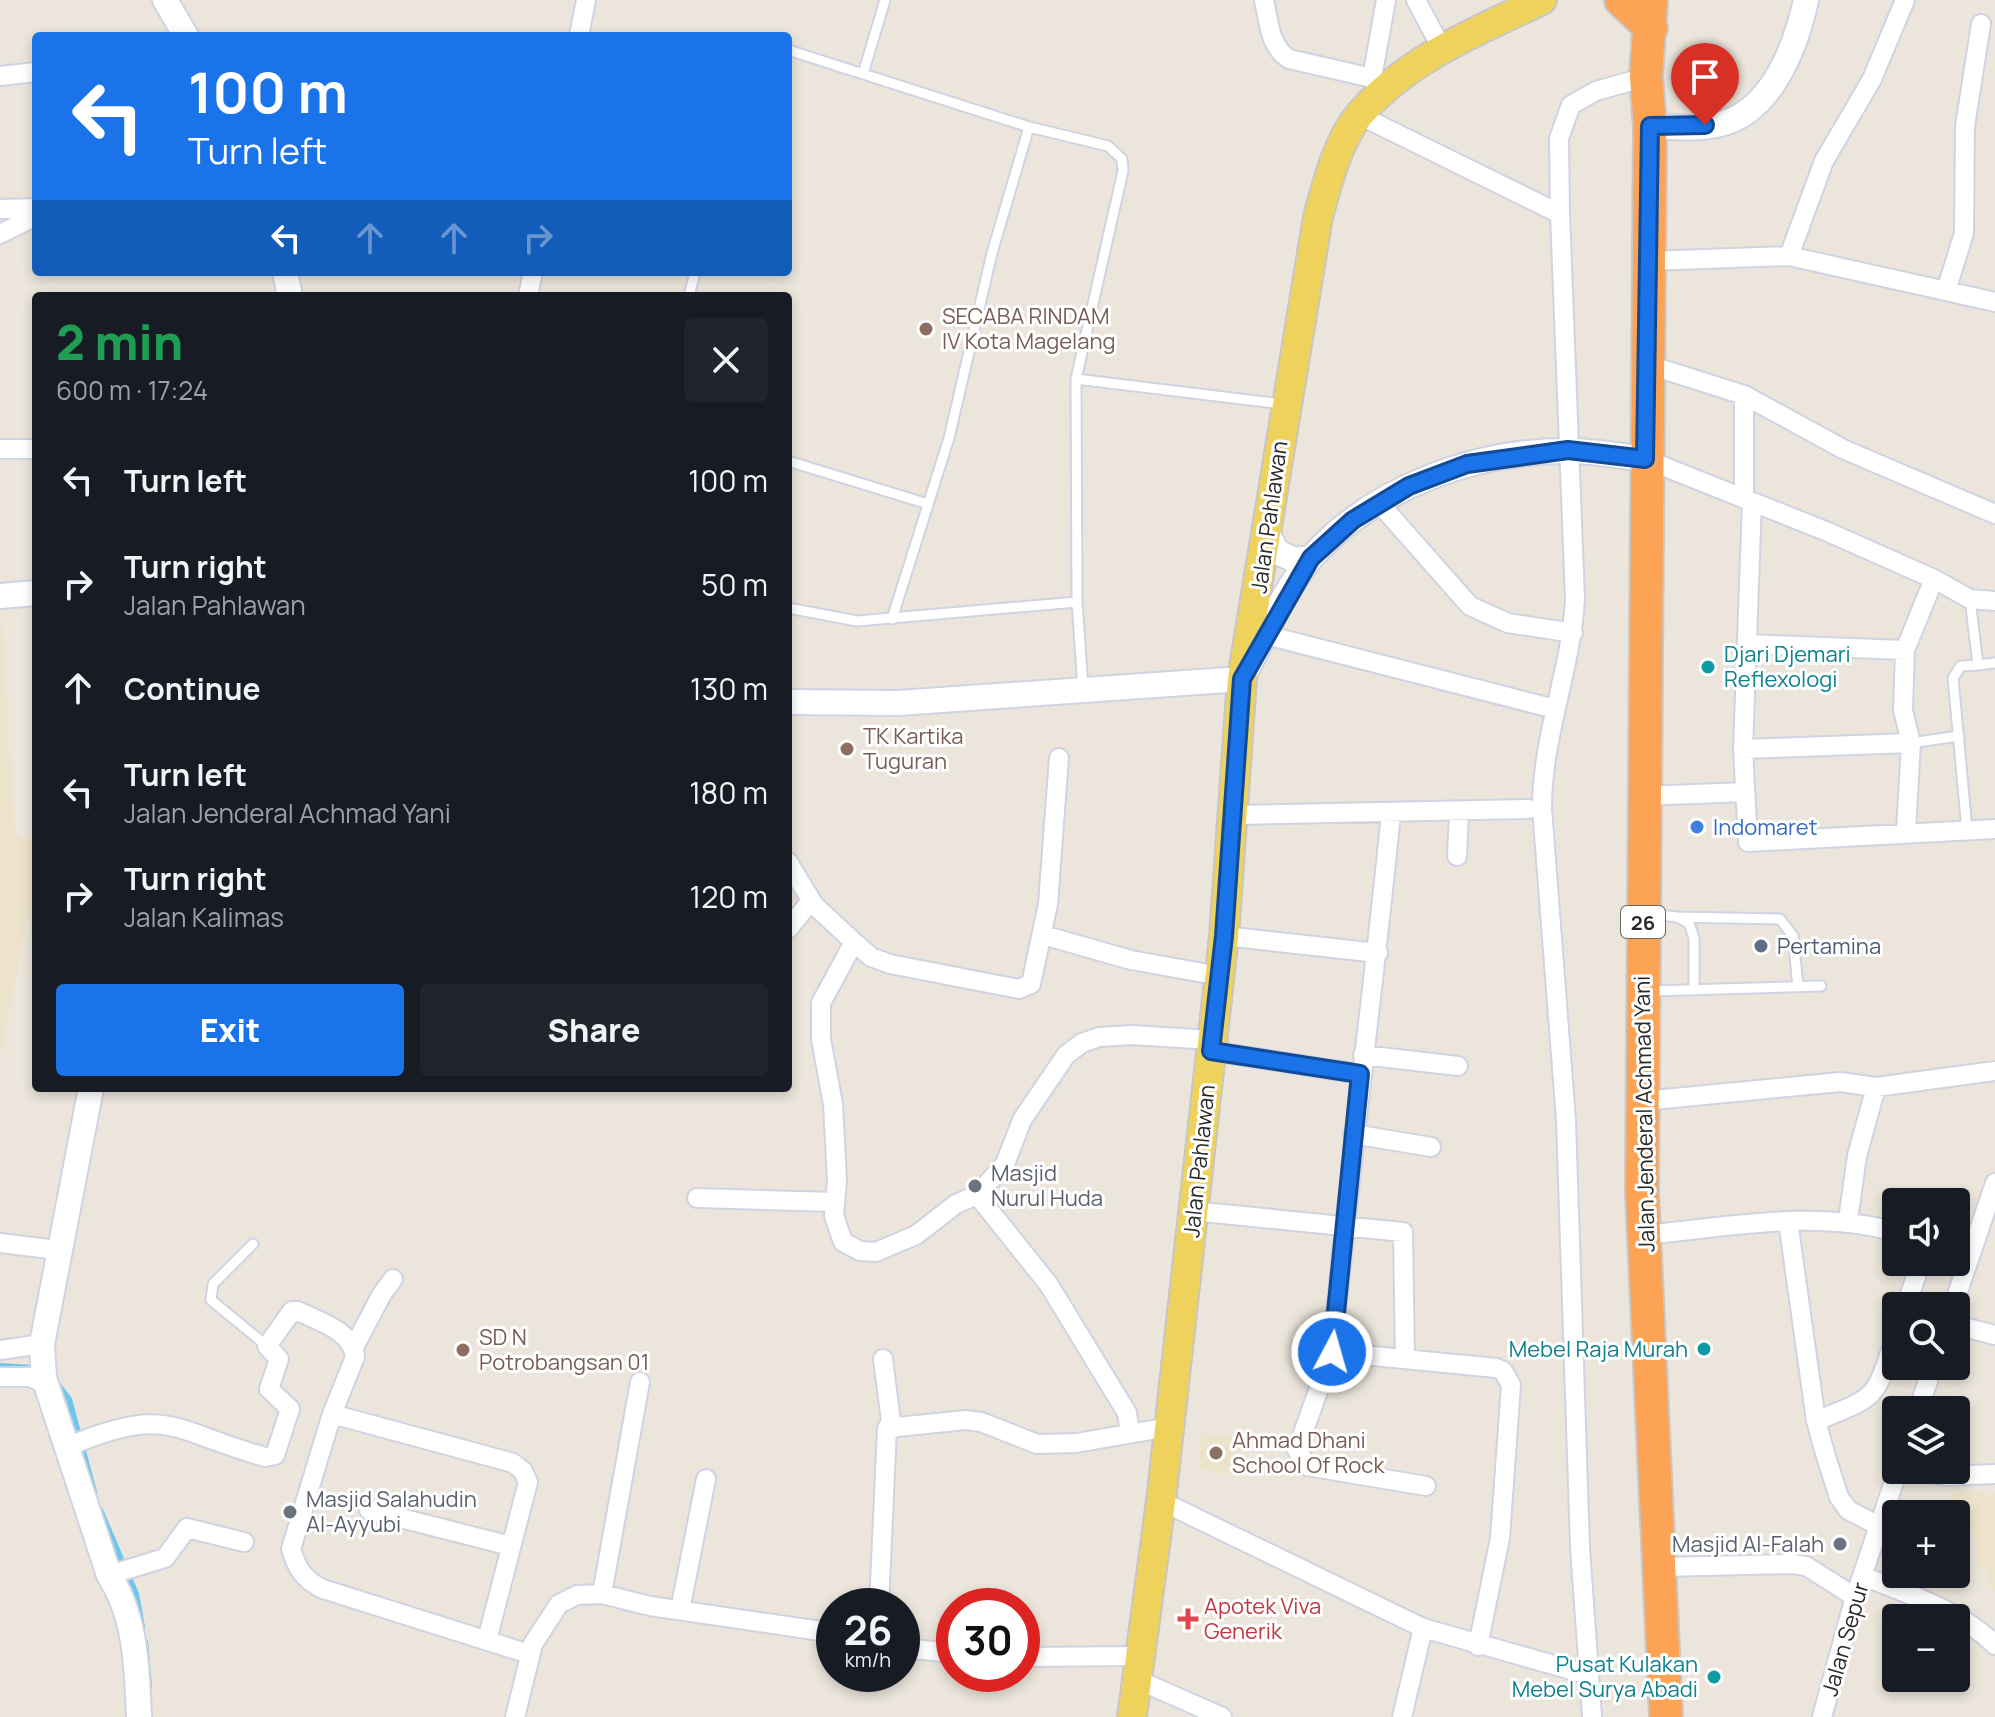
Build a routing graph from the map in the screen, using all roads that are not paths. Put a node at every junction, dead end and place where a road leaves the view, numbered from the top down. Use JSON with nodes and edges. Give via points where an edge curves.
{"nodes":[{"id":1,"x":165,"y":0,"type":"edge"},
{"id":2,"x":586,"y":0,"type":"edge"},
{"id":3,"x":885,"y":0,"type":"edge"},
{"id":4,"x":1264,"y":0,"type":"edge"},
{"id":5,"x":1386,"y":0,"type":"edge"},
{"id":6,"x":1416,"y":0,"type":"edge"},
{"id":7,"x":1542,"y":0,"type":"edge"},
{"id":8,"x":1621,"y":0,"type":"edge"},
{"id":9,"x":1806,"y":0,"type":"edge"},
{"id":10,"x":1905,"y":0,"type":"edge"},
{"id":11,"x":1651,"y":14,"type":"edge"},
{"id":12,"x":1981,"y":24,"type":"dead end"},
{"id":13,"x":184,"y":32,"type":"edge"},
{"id":14,"x":580,"y":32,"type":"edge"},
{"id":15,"x":1442,"y":49,"type":"junction"},
{"id":16,"x":792,"y":51,"type":"edge"},
{"id":17,"x":32,"y":72,"type":"edge"},
{"id":18,"x":863,"y":74,"type":"junction"},
{"id":19,"x":0,"y":76,"type":"edge"},
{"id":20,"x":1646,"y":77,"type":"junction"},
{"id":21,"x":1377,"y":86,"type":"junction"},
{"id":22,"x":1359,"y":115,"type":"junction"},
{"id":23,"x":1650,"y":126,"type":"junction"},
{"id":24,"x":1029,"y":127,"type":"junction"},
{"id":25,"x":32,"y":208,"type":"edge"},
{"id":26,"x":0,"y":209,"type":"edge"},
{"id":27,"x":1560,"y":214,"type":"junction"},
{"id":28,"x":32,"y":218,"type":"edge"},
{"id":29,"x":0,"y":234,"type":"edge"},
{"id":30,"x":1789,"y":256,"type":"junction"},
{"id":31,"x":1648,"y":261,"type":"junction"},
{"id":32,"x":1946,"y":291,"type":"junction"},
{"id":33,"x":1995,"y":302,"type":"edge"},
{"id":34,"x":1646,"y":364,"type":"junction"},
{"id":35,"x":1076,"y":379,"type":"junction"},
{"id":36,"x":1744,"y":395,"type":"junction"},
{"id":37,"x":1285,"y":404,"type":"junction"},
{"id":38,"x":0,"y":449,"type":"edge"},
{"id":39,"x":32,"y":449,"type":"edge"},
{"id":40,"x":1568,"y":450,"type":"junction"},
{"id":41,"x":1645,"y":459,"type":"junction"},
{"id":42,"x":792,"y":462,"type":"edge"},
{"id":43,"x":1748,"y":500,"type":"junction"},
{"id":44,"x":928,"y":504,"type":"junction"},
{"id":45,"x":1380,"y":504,"type":"junction"},
{"id":46,"x":1995,"y":514,"type":"edge"},
{"id":47,"x":1268,"y":534,"type":"junction"},
{"id":48,"x":1311,"y":558,"type":"junction"},
{"id":49,"x":1934,"y":579,"type":"junction"},
{"id":50,"x":32,"y":593,"type":"edge"},
{"id":51,"x":0,"y":596,"type":"edge"},
{"id":52,"x":1970,"y":599,"type":"junction"},
{"id":53,"x":1995,"y":601,"type":"edge"},
{"id":54,"x":1077,"y":602,"type":"junction"},
{"id":55,"x":792,"y":609,"type":"edge"},
{"id":56,"x":892,"y":619,"type":"junction"},
{"id":57,"x":1573,"y":633,"type":"junction"},
{"id":58,"x":1266,"y":635,"type":"junction"},
{"id":59,"x":1747,"y":644,"type":"junction"},
{"id":60,"x":1905,"y":650,"type":"junction"},
{"id":61,"x":1995,"y":663,"type":"edge"},
{"id":62,"x":1978,"y":665,"type":"junction"},
{"id":63,"x":1242,"y":679,"type":"junction"},
{"id":64,"x":1083,"y":689,"type":"junction"},
{"id":65,"x":792,"y":702,"type":"edge"},
{"id":66,"x":1555,"y":709,"type":"junction"},
{"id":67,"x":1959,"y":736,"type":"junction"},
{"id":68,"x":1911,"y":743,"type":"junction"},
{"id":69,"x":1743,"y":749,"type":"junction"},
{"id":70,"x":1059,"y":758,"type":"dead end"},
{"id":71,"x":1745,"y":792,"type":"junction"},
{"id":72,"x":1644,"y":796,"type":"junction"},
{"id":73,"x":1529,"y":809,"type":"dead end"},
{"id":74,"x":1459,"y":812,"type":"junction"},
{"id":75,"x":1391,"y":814,"type":"junction"},
{"id":76,"x":1233,"y":815,"type":"junction"},
{"id":77,"x":1995,"y":829,"type":"edge"},
{"id":78,"x":1967,"y":830,"type":"junction"},
{"id":79,"x":1906,"y":831,"type":"junction"},
{"id":80,"x":1457,"y":856,"type":"dead end"},
{"id":81,"x":792,"y":869,"type":"edge"},
{"id":82,"x":814,"y":905,"type":"junction"},
{"id":83,"x":1643,"y":913,"type":"junction"},
{"id":84,"x":1677,"y":917,"type":"junction"},
{"id":85,"x":792,"y":924,"type":"edge"},
{"id":86,"x":1043,"y":935,"type":"junction"},
{"id":87,"x":1224,"y":936,"type":"junction"},
{"id":88,"x":854,"y":942,"type":"junction"},
{"id":89,"x":1378,"y":953,"type":"junction"},
{"id":90,"x":1220,"y":976,"type":"junction"},
{"id":91,"x":1821,"y":986,"type":"dead end"},
{"id":92,"x":1798,"y":987,"type":"junction"},
{"id":93,"x":1694,"y":990,"type":"junction"},
{"id":94,"x":1643,"y":991,"type":"junction"},
{"id":95,"x":1212,"y":1046,"type":"junction"},
{"id":96,"x":1363,"y":1055,"type":"junction"},
{"id":97,"x":1458,"y":1066,"type":"dead end"},
{"id":98,"x":1995,"y":1071,"type":"edge"},
{"id":99,"x":1360,"y":1074,"type":"junction"},
{"id":100,"x":1876,"y":1087,"type":"junction"},
{"id":101,"x":90,"y":1092,"type":"edge"},
{"id":102,"x":1643,"y":1101,"type":"junction"},
{"id":103,"x":1353,"y":1134,"type":"junction"},
{"id":104,"x":1431,"y":1147,"type":"dead end"},
{"id":105,"x":1994,"y":1187,"type":"edge"},
{"id":106,"x":977,"y":1195,"type":"junction"},
{"id":107,"x":697,"y":1198,"type":"dead end"},
{"id":108,"x":835,"y":1202,"type":"junction"},
{"id":109,"x":1193,"y":1211,"type":"junction"},
{"id":110,"x":1848,"y":1220,"type":"junction"},
{"id":111,"x":1788,"y":1221,"type":"junction"},
{"id":112,"x":1344,"y":1228,"type":"junction"},
{"id":113,"x":1882,"y":1228,"type":"edge"},
{"id":114,"x":1644,"y":1235,"type":"junction"},
{"id":115,"x":0,"y":1243,"type":"edge"},
{"id":116,"x":253,"y":1244,"type":"dead end"},
{"id":117,"x":57,"y":1250,"type":"junction"},
{"id":118,"x":393,"y":1279,"type":"dead end"},
{"id":119,"x":1958,"y":1292,"type":"edge"},
{"id":120,"x":1970,"y":1329,"type":"edge"},
{"id":121,"x":1995,"y":1335,"type":"edge"},
{"id":122,"x":267,"y":1346,"type":"junction"},
{"id":123,"x":43,"y":1347,"type":"junction"},
{"id":124,"x":354,"y":1347,"type":"junction"},
{"id":125,"x":0,"y":1350,"type":"edge"},
{"id":126,"x":1332,"y":1352,"type":"junction"},
{"id":127,"x":1405,"y":1358,"type":"junction"},
{"id":128,"x":883,"y":1359,"type":"dead end"},
{"id":129,"x":1882,"y":1375,"type":"edge"},
{"id":130,"x":0,"y":1377,"type":"edge"},
{"id":131,"x":45,"y":1381,"type":"junction"},
{"id":132,"x":640,"y":1382,"type":"dead end"},
{"id":133,"x":332,"y":1414,"type":"junction"},
{"id":134,"x":1816,"y":1421,"type":"junction"},
{"id":135,"x":1169,"y":1427,"type":"junction"},
{"id":136,"x":892,"y":1429,"type":"junction"},
{"id":137,"x":1130,"y":1433,"type":"junction"},
{"id":138,"x":78,"y":1443,"type":"junction"},
{"id":139,"x":1995,"y":1474,"type":"edge"},
{"id":140,"x":1970,"y":1475,"type":"edge"},
{"id":141,"x":706,"y":1479,"type":"dead end"},
{"id":142,"x":1893,"y":1484,"type":"edge"},
{"id":143,"x":1426,"y":1486,"type":"dead end"},
{"id":144,"x":1161,"y":1501,"type":"junction"},
{"id":145,"x":369,"y":1510,"type":"dead end"},
{"id":146,"x":1879,"y":1526,"type":"junction"},
{"id":147,"x":244,"y":1542,"type":"dead end"},
{"id":148,"x":511,"y":1546,"type":"junction"},
{"id":149,"x":1662,"y":1567,"type":"junction"},
{"id":150,"x":114,"y":1573,"type":"junction"},
{"id":151,"x":1863,"y":1576,"type":"junction"},
{"id":152,"x":880,"y":1588,"type":"edge"},
{"id":153,"x":602,"y":1594,"type":"junction"},
{"id":154,"x":1855,"y":1597,"type":"junction"},
{"id":155,"x":680,"y":1610,"type":"junction"},
{"id":156,"x":1423,"y":1628,"type":"junction"},
{"id":157,"x":816,"y":1630,"type":"edge"},
{"id":158,"x":487,"y":1640,"type":"junction"},
{"id":159,"x":1995,"y":1645,"type":"edge"},
{"id":160,"x":1478,"y":1646,"type":"junction"},
{"id":161,"x":529,"y":1654,"type":"junction"},
{"id":162,"x":1040,"y":1659,"type":"edge"},
{"id":163,"x":1138,"y":1667,"type":"junction"},
{"id":164,"x":1589,"y":1675,"type":"junction"},
{"id":165,"x":139,"y":1717,"type":"edge"},
{"id":166,"x":515,"y":1717,"type":"edge"},
{"id":167,"x":1132,"y":1717,"type":"edge"},
{"id":168,"x":1222,"y":1717,"type":"edge"},
{"id":169,"x":1402,"y":1717,"type":"edge"},
{"id":170,"x":1592,"y":1717,"type":"edge"},
{"id":171,"x":1666,"y":1717,"type":"edge"},
{"id":172,"x":1822,"y":1717,"type":"edge"}],
"edges":[{"from":1,"to":13,"type":"street"},
{"from":2,"to":14,"type":"street"},
{"from":3,"to":18,"type":"lane"},
{"from":4,"to":21,"type":"street","via":[[1280,53]]},
{"from":5,"to":21,"type":"street"},
{"from":6,"to":15,"type":"street"},
{"from":7,"to":15,"type":"main road","name":"Jalan Pahlawan"},
{"from":8,"to":11,"type":"highway"},
{"from":9,"to":23,"type":"street","via":[[1800,29],[1768,92],[1749,110],[1723,123]]},
{"from":10,"to":30,"type":"street","via":[[1872,79],[1824,161]]},
{"from":11,"to":20,"type":"highway","number":"26"},
{"from":12,"to":32,"type":"street","via":[[1965,126],[1964,233]]},
{"from":15,"to":21,"type":"main road","name":"Jalan Pahlawan"},
{"from":16,"to":18,"type":"lane"},
{"from":17,"to":19,"type":"street"},
{"from":18,"to":24,"type":"lane"},
{"from":20,"to":23,"type":"highway","number":"26"},
{"from":20,"to":27,"type":"street","via":[[1596,91],[1571,105],[1559,138]]},
{"from":21,"to":22,"type":"main road","name":"Jalan Pahlawan"},
{"from":22,"to":27,"type":"street"},
{"from":22,"to":37,"type":"main road","name":"Jalan Pahlawan","via":[[1318,217]]},
{"from":23,"to":31,"type":"highway","name":"Jalan Jenderal Achmad Yani","number":"26"},
{"from":24,"to":35,"type":"lane","via":[[1108,146],[1122,159]]},
{"from":24,"to":44,"type":"lane"},
{"from":25,"to":26,"type":"street"},
{"from":27,"to":40,"type":"street"},
{"from":28,"to":29,"type":"street"},
{"from":30,"to":31,"type":"street"},
{"from":30,"to":32,"type":"street"},
{"from":31,"to":34,"type":"highway","name":"Jalan Jenderal Achmad Yani","number":"26"},
{"from":32,"to":33,"type":"street"},
{"from":34,"to":36,"type":"street"},
{"from":34,"to":41,"type":"highway","name":"Jalan Jenderal Achmad Yani","number":"26"},
{"from":35,"to":37,"type":"lane"},
{"from":35,"to":54,"type":"lane"},
{"from":36,"to":43,"type":"street"},
{"from":36,"to":46,"type":"street","via":[[1843,449]]},
{"from":37,"to":47,"type":"main road","name":"Jalan Pahlawan"},
{"from":38,"to":39,"type":"street"},
{"from":40,"to":41,"type":"street"},
{"from":40,"to":45,"type":"street","via":[[1467,464],[1409,486]]},
{"from":40,"to":57,"type":"street"},
{"from":41,"to":43,"type":"street"},
{"from":41,"to":72,"type":"highway","name":"Jalan Jenderal Achmad Yani","number":"26"},
{"from":42,"to":44,"type":"lane"},
{"from":43,"to":49,"type":"street"},
{"from":43,"to":59,"type":"street"},
{"from":44,"to":56,"type":"lane"},
{"from":45,"to":48,"type":"street","via":[[1353,520]]},
{"from":45,"to":57,"type":"street","via":[[1470,606],[1508,623]]},
{"from":47,"to":48,"type":"street","via":[[1277,552],[1295,560]]},
{"from":47,"to":63,"type":"main road","name":"Jalan Pahlawan"},
{"from":48,"to":58,"type":"street"},
{"from":49,"to":52,"type":"street"},
{"from":49,"to":60,"type":"street"},
{"from":50,"to":51,"type":"street"},
{"from":52,"to":53,"type":"street"},
{"from":52,"to":62,"type":"lane"},
{"from":54,"to":56,"type":"lane"},
{"from":54,"to":64,"type":"lane"},
{"from":55,"to":56,"type":"lane","via":[[857,621]]},
{"from":57,"to":66,"type":"street"},
{"from":58,"to":63,"type":"street"},
{"from":58,"to":66,"type":"street"},
{"from":59,"to":60,"type":"street"},
{"from":59,"to":69,"type":"street"},
{"from":60,"to":68,"type":"street","via":[[1903,710]]},
{"from":61,"to":62,"type":"lane"},
{"from":62,"to":67,"type":"lane","via":[[1961,666],[1953,678]]},
{"from":63,"to":64,"type":"street"},
{"from":63,"to":76,"type":"main road","name":"Jalan Pahlawan"},
{"from":64,"to":65,"type":"street","via":[[898,703]]},
{"from":66,"to":164,"type":"street","via":[[1542,767],[1542,808],[1566,1120]]},
{"from":67,"to":68,"type":"lane"},
{"from":67,"to":78,"type":"lane"},
{"from":68,"to":69,"type":"street"},
{"from":68,"to":79,"type":"street"},
{"from":69,"to":71,"type":"street"},
{"from":70,"to":86,"type":"street"},
{"from":71,"to":72,"type":"street"},
{"from":71,"to":79,"type":"street","via":[[1748,842]]},
{"from":72,"to":83,"type":"highway","name":"Jalan Jenderal Achmad Yani","number":"26"},
{"from":73,"to":74,"type":"street"},
{"from":74,"to":75,"type":"street"},
{"from":74,"to":80,"type":"street"},
{"from":75,"to":76,"type":"street"},
{"from":75,"to":89,"type":"street"},
{"from":76,"to":87,"type":"main road","name":"Jalan Pahlawan"},
{"from":77,"to":78,"type":"street"},
{"from":78,"to":79,"type":"street"},
{"from":81,"to":82,"type":"street"},
{"from":82,"to":85,"type":"street"},
{"from":82,"to":88,"type":"street"},
{"from":83,"to":84,"type":"lane"},
{"from":83,"to":94,"type":"highway","name":"Jalan Jenderal Achmad Yani","number":"26"},
{"from":84,"to":92,"type":"lane","via":[[1780,919],[1793,936]]},
{"from":84,"to":93,"type":"lane","via":[[1689,923],[1694,938]]},
{"from":86,"to":88,"type":"street","via":[[1031,984],[1019,989],[890,964]]},
{"from":86,"to":90,"type":"street","via":[[1131,960]]},
{"from":87,"to":89,"type":"street"},
{"from":87,"to":90,"type":"main road","name":"Jalan Pahlawan"},
{"from":88,"to":108,"type":"street","via":[[821,1003],[821,1039],[833,1104]]},
{"from":89,"to":96,"type":"street"},
{"from":90,"to":95,"type":"main road","name":"Jalan Pahlawan"},
{"from":91,"to":92,"type":"lane"},
{"from":92,"to":93,"type":"lane"},
{"from":93,"to":94,"type":"lane"},
{"from":94,"to":102,"type":"highway","name":"Jalan Jenderal Achmad Yani","number":"26"},
{"from":95,"to":99,"type":"street"},
{"from":95,"to":106,"type":"street","via":[[1131,1035],[1082,1043],[1066,1055],[1022,1120],[1005,1164]]},
{"from":95,"to":109,"type":"main road","name":"Jalan Pahlawan"},
{"from":96,"to":97,"type":"street"},
{"from":96,"to":99,"type":"street"},
{"from":98,"to":100,"type":"street"},
{"from":99,"to":103,"type":"street"},
{"from":100,"to":102,"type":"street","via":[[1840,1082]]},
{"from":100,"to":110,"type":"street","via":[[1857,1156]]},
{"from":101,"to":117,"type":"street"},
{"from":102,"to":114,"type":"highway","name":"Jalan Jenderal Achmad Yani","number":"26"},
{"from":103,"to":104,"type":"street"},
{"from":103,"to":112,"type":"street"},
{"from":105,"to":119,"type":"street"},
{"from":106,"to":108,"type":"street","via":[[916,1235],[876,1252],[843,1242]]},
{"from":106,"to":137,"type":"street","via":[[1049,1285],[1127,1413]]},
{"from":107,"to":108,"type":"street"},
{"from":109,"to":112,"type":"street"},
{"from":109,"to":135,"type":"main road","name":"Jalan Pahlawan"},
{"from":110,"to":111,"type":"street"},
{"from":110,"to":113,"type":"street"},
{"from":111,"to":114,"type":"street"},
{"from":111,"to":134,"type":"street"},
{"from":112,"to":126,"type":"street"},
{"from":112,"to":127,"type":"street","via":[[1403,1232]]},
{"from":114,"to":149,"type":"highway","name":"Jalan Jenderal Achmad Yani","number":"26"},
{"from":115,"to":117,"type":"street"},
{"from":116,"to":122,"type":"lane","via":[[213,1284],[211,1300]]},
{"from":117,"to":123,"type":"street"},
{"from":118,"to":124,"type":"street"},
{"from":120,"to":121,"type":"street"},
{"from":122,"to":124,"type":"street","via":[[295,1310],[347,1337]]},
{"from":122,"to":138,"type":"street","via":[[279,1359],[269,1389],[290,1409],[270,1458],[154,1422],[125,1425]]},
{"from":123,"to":125,"type":"street"},
{"from":123,"to":131,"type":"street"},
{"from":124,"to":133,"type":"street","via":[[355,1357]]},
{"from":126,"to":127,"type":"street"},
{"from":126,"to":143,"type":"street","via":[[1297,1450],[1301,1460],[1307,1466]]},
{"from":127,"to":160,"type":"street","via":[[1496,1368],[1511,1385],[1500,1538]]},
{"from":128,"to":136,"type":"street"},
{"from":129,"to":134,"type":"street","via":[[1868,1399]]},
{"from":130,"to":131,"type":"street"},
{"from":131,"to":138,"type":"street"},
{"from":132,"to":153,"type":"street"},
{"from":133,"to":148,"type":"street","via":[[513,1463],[528,1482]]},
{"from":133,"to":158,"type":"street","via":[[291,1549],[296,1567],[308,1582],[323,1589]]},
{"from":134,"to":146,"type":"street","via":[[1843,1504]]},
{"from":135,"to":137,"type":"street"},
{"from":135,"to":144,"type":"main road","name":"Jalan Pahlawan"},
{"from":136,"to":137,"type":"street","via":[[966,1420],[1037,1444]]},
{"from":136,"to":152,"type":"street","via":[[887,1428]]},
{"from":138,"to":150,"type":"street"},
{"from":139,"to":140,"type":"street"},
{"from":141,"to":155,"type":"street"},
{"from":142,"to":146,"type":"street","name":"Jalan Sepur"},
{"from":144,"to":156,"type":"street"},
{"from":144,"to":163,"type":"main road","name":"Jalan Pahlawan"},
{"from":145,"to":148,"type":"street"},
{"from":146,"to":151,"type":"street","name":"Jalan Sepur"},
{"from":147,"to":150,"type":"street","via":[[187,1528],[165,1558]]},
{"from":148,"to":158,"type":"street"},
{"from":149,"to":154,"type":"street","via":[[1806,1566]]},
{"from":149,"to":171,"type":"highway","name":"Jalan Jenderal Achmad Yani","number":"26"},
{"from":150,"to":165,"type":"street","via":[[137,1664]]},
{"from":151,"to":154,"type":"street","name":"Jalan Sepur"},
{"from":151,"to":159,"type":"street","via":[[1938,1606],[1977,1627]]},
{"from":153,"to":155,"type":"street"},
{"from":153,"to":161,"type":"street","via":[[577,1595],[559,1604]]},
{"from":154,"to":172,"type":"street","name":"Jalan Sepur"},
{"from":155,"to":157,"type":"street"},
{"from":156,"to":160,"type":"street"},
{"from":156,"to":169,"type":"street"},
{"from":158,"to":161,"type":"street"},
{"from":160,"to":164,"type":"street"},
{"from":161,"to":166,"type":"street"},
{"from":162,"to":163,"type":"street"},
{"from":163,"to":167,"type":"main road","name":"Jalan Pahlawan"},
{"from":163,"to":168,"type":"street"},
{"from":164,"to":170,"type":"street"}]}
